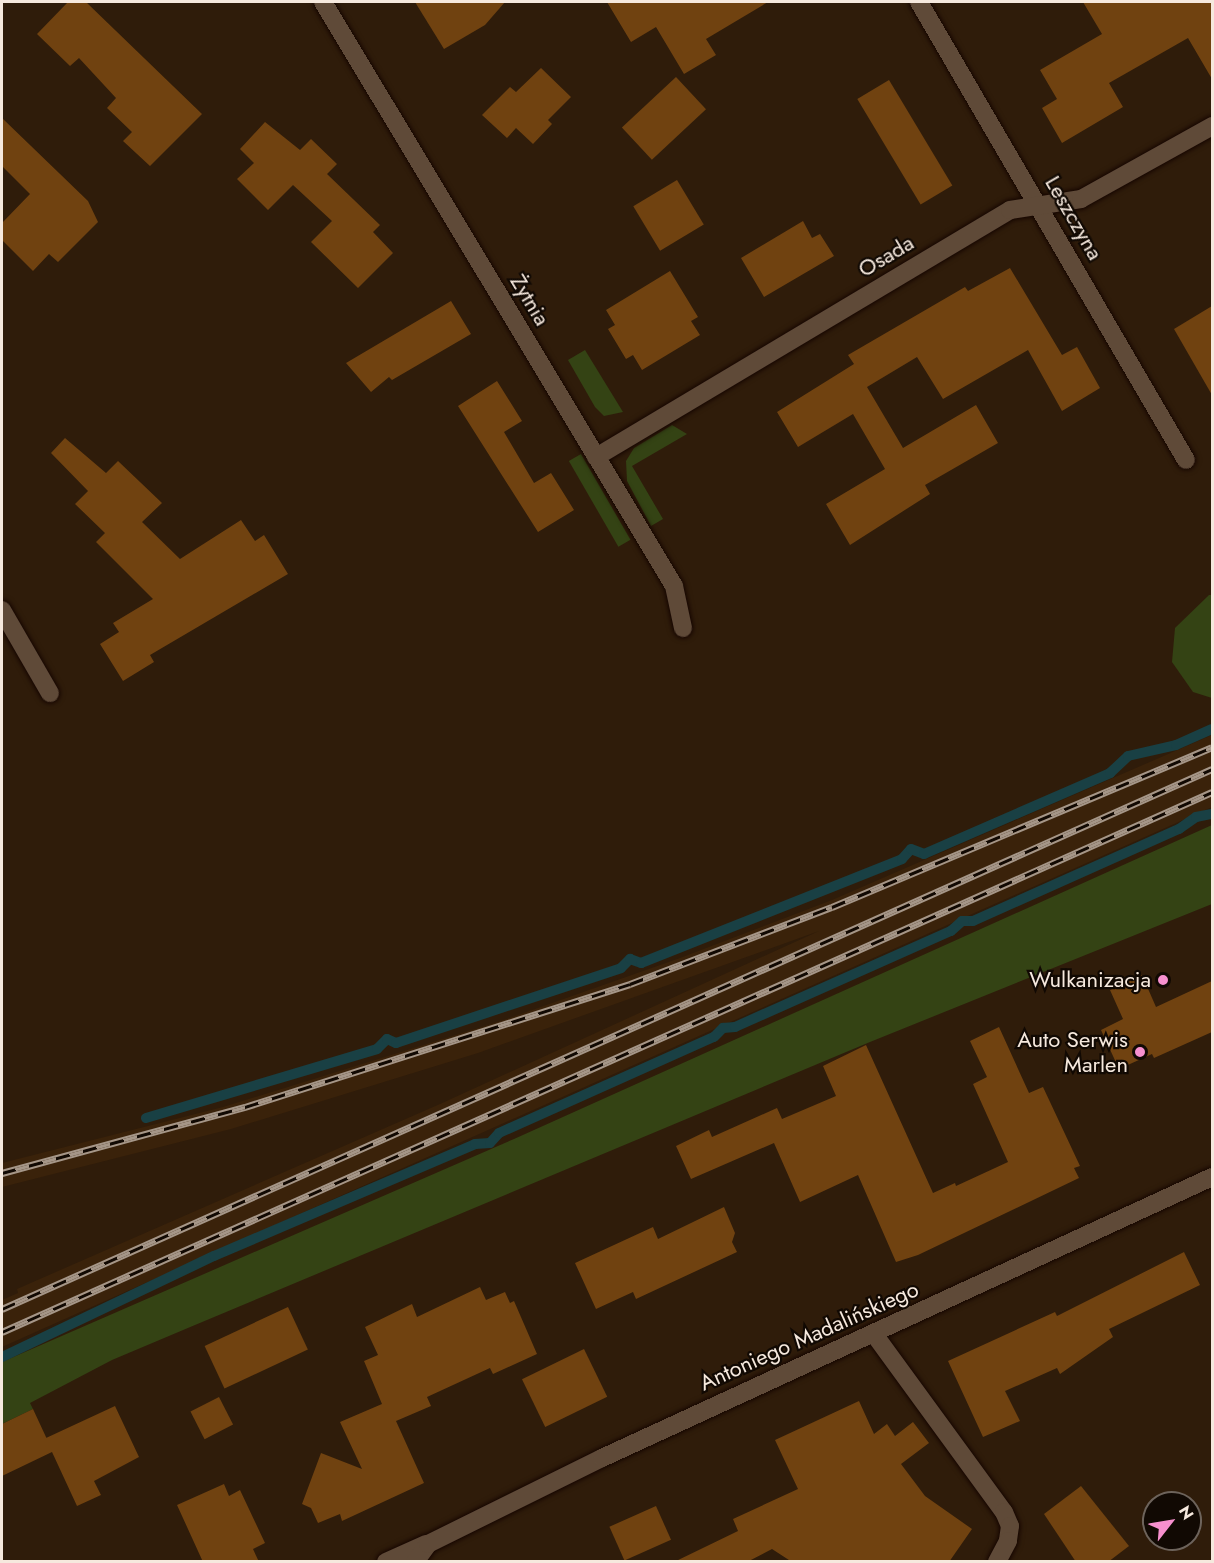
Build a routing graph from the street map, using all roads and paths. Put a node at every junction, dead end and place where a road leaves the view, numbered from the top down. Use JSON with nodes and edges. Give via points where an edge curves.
{"nodes":[{"id":1,"x":323,"y":2,"type":"edge"},
{"id":2,"x":919,"y":2,"type":"edge"},
{"id":3,"x":1212,"y":126,"type":"edge"},
{"id":4,"x":1038,"y":204,"type":"junction"},
{"id":5,"x":596,"y":457,"type":"junction"},
{"id":6,"x":1186,"y":460,"type":"dead end"},
{"id":7,"x":2,"y":610,"type":"edge"},
{"id":8,"x":683,"y":628,"type":"dead end"},
{"id":9,"x":50,"y":693,"type":"dead end"},
{"id":10,"x":1212,"y":1177,"type":"edge"},
{"id":11,"x":874,"y":1334,"type":"junction"},
{"id":12,"x":428,"y":1544,"type":"junction"},
{"id":13,"x":386,"y":1562,"type":"edge"},
{"id":14,"x":414,"y":1562,"type":"edge"},
{"id":15,"x":997,"y":1562,"type":"edge"}],
"edges":[{"from":1,"to":5,"type":"street","name":"Żytnia"},
{"from":2,"to":4,"type":"street","name":"Leszczyna"},
{"from":3,"to":4,"type":"street","name":"Osada","via":[[1081,199]]},
{"from":4,"to":5,"type":"street","name":"Osada","via":[[1002,215]]},
{"from":4,"to":6,"type":"street","name":"Leszczyna"},
{"from":5,"to":8,"type":"street","name":"Żytnia","via":[[674,586]]},
{"from":7,"to":9,"type":"street"},
{"from":10,"to":11,"type":"street","name":"Antoniego Madalińskiego"},
{"from":11,"to":12,"type":"street","name":"Antoniego Madalińskiego","via":[[602,1458]]},
{"from":11,"to":15,"type":"street","via":[[1004,1512],[1010,1526],[1008,1541]]},
{"from":12,"to":13,"type":"street","name":"Antoniego Madalińskiego"},
{"from":12,"to":14,"type":"street","name":"Antoniego Madalińskiego"}]}
